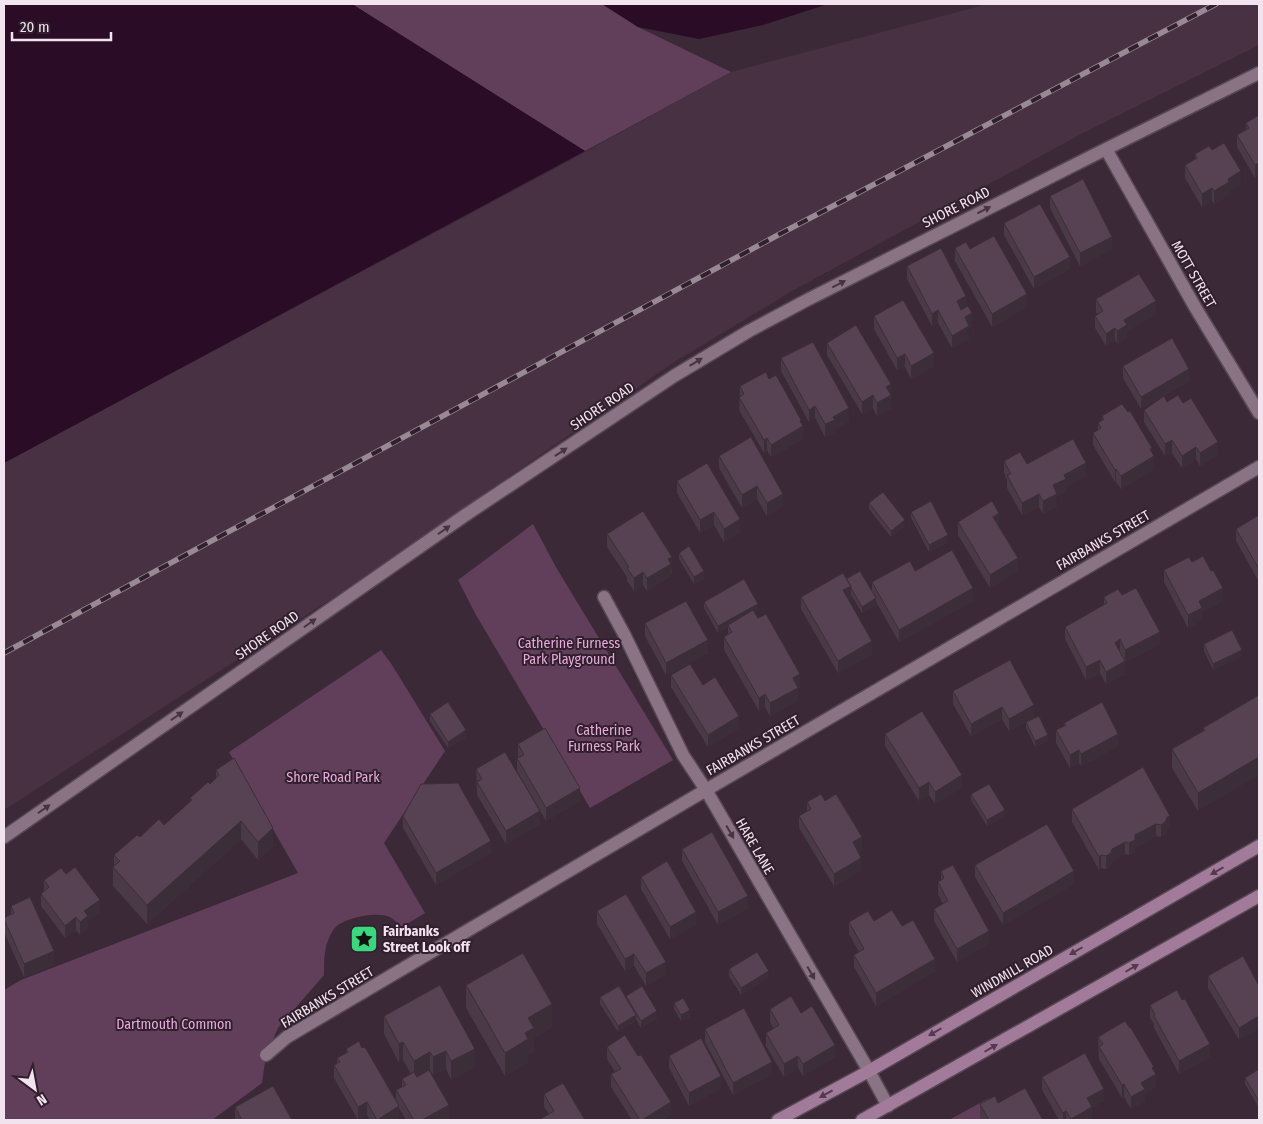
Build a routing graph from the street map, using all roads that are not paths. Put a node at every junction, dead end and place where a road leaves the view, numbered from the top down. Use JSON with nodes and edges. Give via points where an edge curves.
{"nodes":[{"id":1,"x":1259,"y":73,"type":"edge"},
{"id":2,"x":1106,"y":149,"type":"junction"},
{"id":3,"x":1259,"y":413,"type":"edge"},
{"id":4,"x":1259,"y":466,"type":"edge"},
{"id":5,"x":604,"y":597,"type":"dead end"},
{"id":6,"x":706,"y":790,"type":"junction"},
{"id":7,"x":4,"y":837,"type":"edge"},
{"id":8,"x":1259,"y":846,"type":"edge"},
{"id":9,"x":1259,"y":896,"type":"edge"},
{"id":10,"x":266,"y":1055,"type":"dead end"},
{"id":11,"x":868,"y":1071,"type":"junction"},
{"id":12,"x":888,"y":1106,"type":"junction"},
{"id":13,"x":778,"y":1120,"type":"edge"},
{"id":14,"x":862,"y":1120,"type":"edge"}],
"edges":[{"from":1,"to":2,"type":"street","name":"SHORE ROAD"},
{"from":2,"to":3,"type":"street","name":"MOTT STREET"},
{"from":7,"to":2,"type":"street","name":"SHORE ROAD","one_way":true,"via":[[448,527],[674,376],[749,330]]},
{"from":4,"to":6,"type":"street","name":"FAIRBANKS STREET"},
{"from":5,"to":6,"type":"street","name":"HARE LANE","via":[[683,755]]},
{"from":6,"to":10,"type":"street","name":"FAIRBANKS STREET","via":[[287,1037]]},
{"from":6,"to":11,"type":"street","name":"HARE LANE","one_way":true},
{"from":8,"to":11,"type":"main road","name":"WINDMILL ROAD","one_way":true},
{"from":12,"to":9,"type":"main road","one_way":true},
{"from":11,"to":12,"type":"street","name":"HARE LANE"},
{"from":11,"to":13,"type":"main road","name":"WINDMILL ROAD","one_way":true},
{"from":12,"to":14,"type":"main road"}]}
